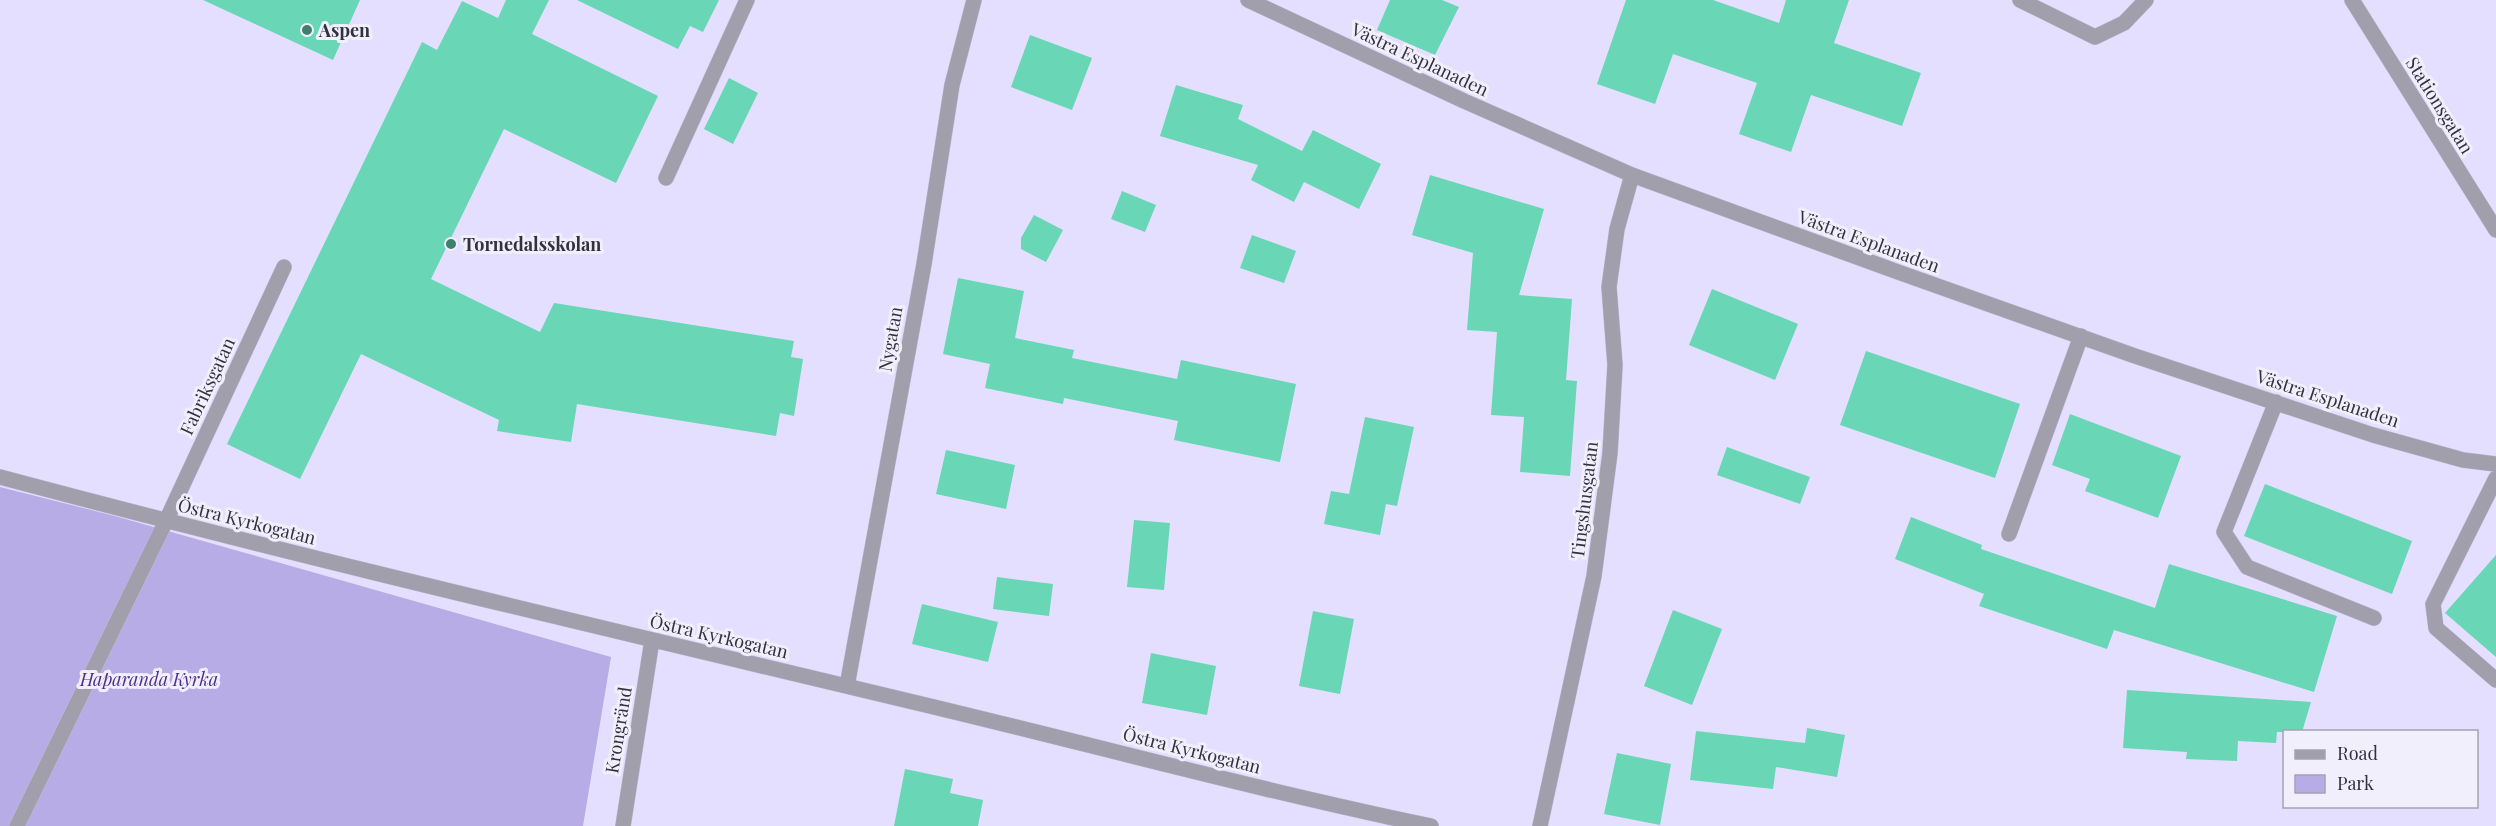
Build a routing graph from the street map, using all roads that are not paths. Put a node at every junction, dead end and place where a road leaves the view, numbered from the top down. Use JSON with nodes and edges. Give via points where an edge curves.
{"nodes":[{"id":1,"x":747,"y":0,"type":"edge"},
{"id":2,"x":974,"y":0,"type":"edge"},
{"id":3,"x":1248,"y":0,"type":"edge"},
{"id":4,"x":2020,"y":0,"type":"edge"},
{"id":5,"x":2146,"y":0,"type":"edge"},
{"id":6,"x":2352,"y":0,"type":"edge"},
{"id":7,"x":1632,"y":175,"type":"junction"},
{"id":8,"x":666,"y":178,"type":"dead end"},
{"id":9,"x":2496,"y":230,"type":"edge"},
{"id":10,"x":284,"y":267,"type":"dead end"},
{"id":11,"x":2080,"y":336,"type":"junction"},
{"id":12,"x":2276,"y":402,"type":"junction"},
{"id":13,"x":2496,"y":464,"type":"edge"},
{"id":14,"x":0,"y":477,"type":"edge"},
{"id":15,"x":2496,"y":478,"type":"edge"},
{"id":16,"x":166,"y":521,"type":"junction"},
{"id":17,"x":2009,"y":534,"type":"dead end"},
{"id":18,"x":2374,"y":618,"type":"dead end"},
{"id":19,"x":652,"y":640,"type":"junction"},
{"id":20,"x":2496,"y":680,"type":"edge"},
{"id":21,"x":847,"y":686,"type":"junction"},
{"id":22,"x":17,"y":826,"type":"edge"},
{"id":23,"x":623,"y":826,"type":"edge"},
{"id":24,"x":1431,"y":826,"type":"edge"},
{"id":25,"x":1540,"y":826,"type":"edge"}],
"edges":[{"from":1,"to":8,"type":"street"},
{"from":2,"to":21,"type":"street","name":"Nygatan","via":[[952,85],[924,264]]},
{"from":3,"to":7,"type":"street","name":"Västra Esplanaden"},
{"from":4,"to":5,"type":"street","via":[[2095,37],[2124,23]]},
{"from":6,"to":9,"type":"street","name":"Stationsgatan"},
{"from":7,"to":11,"type":"street","name":"Västra Esplanaden"},
{"from":7,"to":25,"type":"street","name":"Tingshusgatan","via":[[1617,229],[1609,287],[1615,365],[1610,453],[1594,576]]},
{"from":10,"to":16,"type":"street","name":"Fabriksgatan"},
{"from":11,"to":12,"type":"street","name":"Västra Esplanaden"},
{"from":11,"to":17,"type":"street"},
{"from":12,"to":13,"type":"street","name":"Västra Esplanaden","via":[[2373,435],[2452,457]]},
{"from":12,"to":18,"type":"street","via":[[2224,531],[2247,567]]},
{"from":14,"to":16,"type":"street","name":"Östra Kyrkogatan"},
{"from":15,"to":20,"type":"street","via":[[2433,603],[2436,628]]},
{"from":16,"to":19,"type":"street","name":"Östra Kyrkogatan"},
{"from":16,"to":22,"type":"street","name":"Fabriksgatan"},
{"from":19,"to":21,"type":"street","name":"Östra Kyrkogatan"},
{"from":19,"to":23,"type":"street","name":"Krongränd"},
{"from":21,"to":24,"type":"street","name":"Östra Kyrkogatan"}]}
